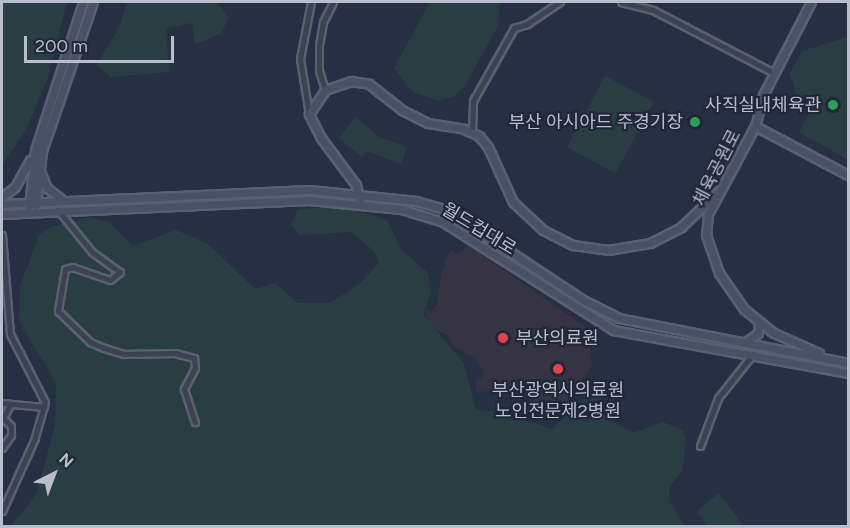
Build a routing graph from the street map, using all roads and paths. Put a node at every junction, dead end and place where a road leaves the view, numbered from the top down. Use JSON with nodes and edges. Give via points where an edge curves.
{"nodes":[{"id":1,"x":83,"y":2,"type":"edge"},
{"id":2,"x":93,"y":2,"type":"edge"},
{"id":3,"x":311,"y":2,"type":"edge"},
{"id":4,"x":333,"y":2,"type":"edge"},
{"id":5,"x":560,"y":2,"type":"edge"},
{"id":6,"x":621,"y":2,"type":"edge"},
{"id":7,"x":811,"y":2,"type":"edge"},
{"id":8,"x":774,"y":73,"type":"junction"},
{"id":9,"x":326,"y":90,"type":"junction"},
{"id":10,"x":309,"y":114,"type":"junction"},
{"id":11,"x":755,"y":126,"type":"junction"},
{"id":12,"x":471,"y":132,"type":"junction"},
{"id":13,"x":35,"y":150,"type":"junction"},
{"id":14,"x":39,"y":166,"type":"junction"},
{"id":15,"x":849,"y":176,"type":"edge"},
{"id":16,"x":720,"y":190,"type":"junction"},
{"id":17,"x":359,"y":194,"type":"junction"},
{"id":18,"x":2,"y":197,"type":"edge"},
{"id":19,"x":62,"y":199,"type":"junction"},
{"id":20,"x":32,"y":201,"type":"junction"},
{"id":21,"x":2,"y":204,"type":"edge"},
{"id":22,"x":361,"y":205,"type":"junction"},
{"id":23,"x":58,"y":209,"type":"junction"},
{"id":24,"x":33,"y":211,"type":"junction"},
{"id":25,"x":2,"y":214,"type":"edge"},
{"id":26,"x":2,"y":235,"type":"edge"},
{"id":27,"x":759,"y":322,"type":"junction"},
{"id":28,"x":746,"y":342,"type":"junction"},
{"id":29,"x":753,"y":354,"type":"junction"},
{"id":30,"x":835,"y":360,"type":"junction"},
{"id":31,"x":849,"y":363,"type":"edge"},
{"id":32,"x":849,"y":373,"type":"edge"},
{"id":33,"x":2,"y":403,"type":"edge"},
{"id":34,"x":10,"y":405,"type":"junction"},
{"id":35,"x":44,"y":407,"type":"junction"},
{"id":36,"x":195,"y":422,"type":"dead end"},
{"id":37,"x":700,"y":446,"type":"dead end"},
{"id":38,"x":2,"y":448,"type":"edge"},
{"id":39,"x":2,"y":510,"type":"edge"}],
"edges":[{"from":1,"to":13,"type":"main road"},
{"from":2,"to":14,"type":"main road"},
{"from":3,"to":10,"type":"street","via":[[300,59]]},
{"from":4,"to":9,"type":"street","via":[[323,22],[319,45],[319,70]]},
{"from":5,"to":12,"type":"street","via":[[514,28],[473,101]]},
{"from":6,"to":8,"type":"street","via":[[653,10]]},
{"from":7,"to":8,"type":"main road","name":"체육공원로"},
{"from":8,"to":11,"type":"main road","name":"체육공원로"},
{"from":9,"to":10,"type":"main road"},
{"from":9,"to":12,"type":"main road","via":[[341,82],[360,81],[414,117]]},
{"from":10,"to":17,"type":"main road"},
{"from":11,"to":15,"type":"main road"},
{"from":11,"to":16,"type":"main road","name":"체육공원로"},
{"from":12,"to":16,"type":"main road","via":[[488,147],[513,201],[534,223],[563,241],[584,248],[621,249],[650,243],[681,226]]},
{"from":13,"to":18,"type":"main road","via":[[19,181]]},
{"from":13,"to":20,"type":"main road"},
{"from":14,"to":19,"type":"main road","via":[[47,188]]},
{"from":14,"to":20,"type":"main road"},
{"from":16,"to":27,"type":"main road","name":"체육공원로","via":[[708,214],[706,235],[730,292]]},
{"from":17,"to":19,"type":"main road","name":"월드컵대로","via":[[216,191]]},
{"from":17,"to":22,"type":"main road"},
{"from":17,"to":28,"type":"main road","name":"월드컵대로","via":[[416,201],[447,210],[603,312]]},
{"from":19,"to":20,"type":"main road","name":"월드컵대로"},
{"from":20,"to":21,"type":"main road","name":"월드컵대로"},
{"from":20,"to":24,"type":"main road"},
{"from":22,"to":23,"type":"main road","name":"월드컵대로","via":[[298,200]]},
{"from":22,"to":29,"type":"main road","name":"월드컵대로","via":[[414,212],[443,222],[602,326]]},
{"from":23,"to":24,"type":"main road","name":"월드컵대로"},
{"from":23,"to":36,"type":"street","via":[[92,252],[120,272],[110,280],[73,267],[65,269],[58,311],[90,342],[104,348],[124,354],[175,353],[194,358],[196,365],[184,389]]},
{"from":24,"to":25,"type":"main road","name":"월드컵대로"},
{"from":26,"to":35,"type":"street","via":[[10,334],[40,389]]},
{"from":27,"to":28,"type":"main road","via":[[758,333]]},
{"from":27,"to":30,"type":"main road","name":"체육공원로","via":[[791,343]]},
{"from":28,"to":30,"type":"main road","name":"월드컵대로"},
{"from":29,"to":32,"type":"main road","name":"월드컵대로"},
{"from":29,"to":37,"type":"street","via":[[718,398]]},
{"from":30,"to":31,"type":"main road","name":"월드컵대로"},
{"from":33,"to":34,"type":"street"},
{"from":34,"to":35,"type":"street"},
{"from":34,"to":38,"type":"street","via":[[3,418],[11,426],[11,435]]},
{"from":35,"to":39,"type":"street"}]}
